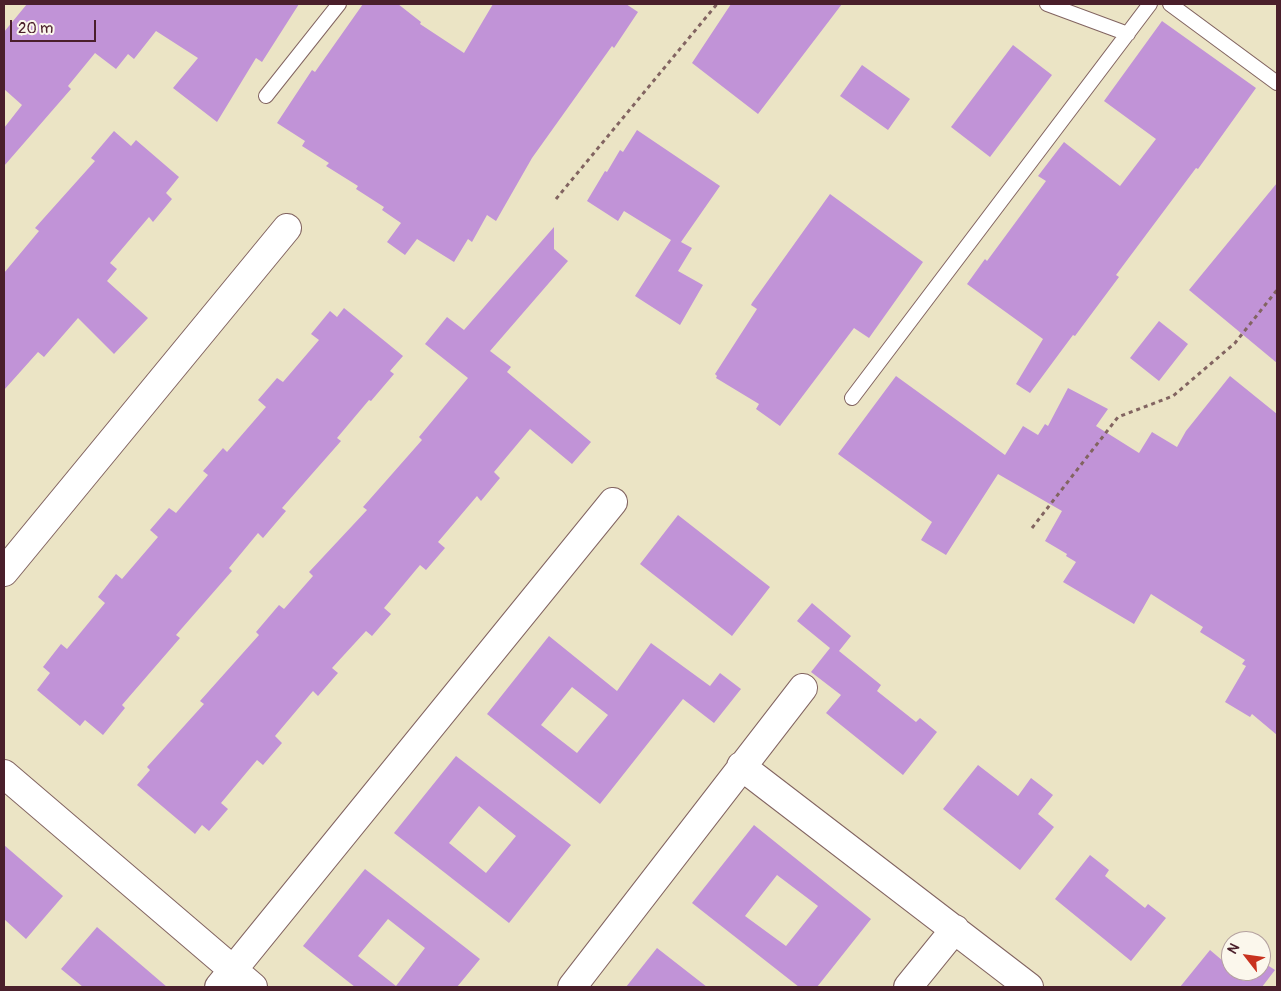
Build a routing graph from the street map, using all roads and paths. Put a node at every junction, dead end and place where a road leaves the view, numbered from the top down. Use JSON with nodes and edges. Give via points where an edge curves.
{"nodes":[{"id":1,"x":339,"y":4,"type":"edge"},
{"id":2,"x":717,"y":4,"type":"edge"},
{"id":3,"x":1047,"y":4,"type":"edge"},
{"id":4,"x":1150,"y":4,"type":"edge"},
{"id":5,"x":1170,"y":4,"type":"edge"},
{"id":6,"x":1128,"y":34,"type":"junction"},
{"id":7,"x":1277,"y":82,"type":"edge"},
{"id":8,"x":266,"y":96,"type":"dead end"},
{"id":9,"x":556,"y":199,"type":"dead end"},
{"id":10,"x":287,"y":228,"type":"dead end"},
{"id":11,"x":1277,"y":290,"type":"edge"},
{"id":12,"x":852,"y":398,"type":"dead end"},
{"id":13,"x":613,"y":502,"type":"dead end"},
{"id":14,"x":1032,"y":528,"type":"dead end"},
{"id":15,"x":4,"y":572,"type":"edge"},
{"id":16,"x":803,"y":688,"type":"dead end"},
{"id":17,"x":741,"y":766,"type":"junction"},
{"id":18,"x":4,"y":774,"type":"edge"},
{"id":19,"x":955,"y":929,"type":"junction"},
{"id":20,"x":225,"y":978,"type":"edge"},
{"id":21,"x":253,"y":987,"type":"edge"},
{"id":22,"x":572,"y":987,"type":"edge"},
{"id":23,"x":908,"y":987,"type":"edge"},
{"id":24,"x":1029,"y":987,"type":"edge"}],
"edges":[{"from":1,"to":8,"type":"lane"},
{"from":2,"to":9,"type":"path"},
{"from":3,"to":6,"type":"lane"},
{"from":4,"to":6,"type":"lane"},
{"from":5,"to":7,"type":"lane"},
{"from":6,"to":12,"type":"lane"},
{"from":10,"to":15,"type":"street"},
{"from":11,"to":14,"type":"path","via":[[1235,343],[1173,396],[1118,417]]},
{"from":13,"to":20,"type":"street"},
{"from":16,"to":17,"type":"street"},
{"from":17,"to":19,"type":"street"},
{"from":17,"to":22,"type":"street"},
{"from":18,"to":20,"type":"street"},
{"from":19,"to":23,"type":"street"},
{"from":19,"to":24,"type":"street"},
{"from":20,"to":21,"type":"street"}]}
